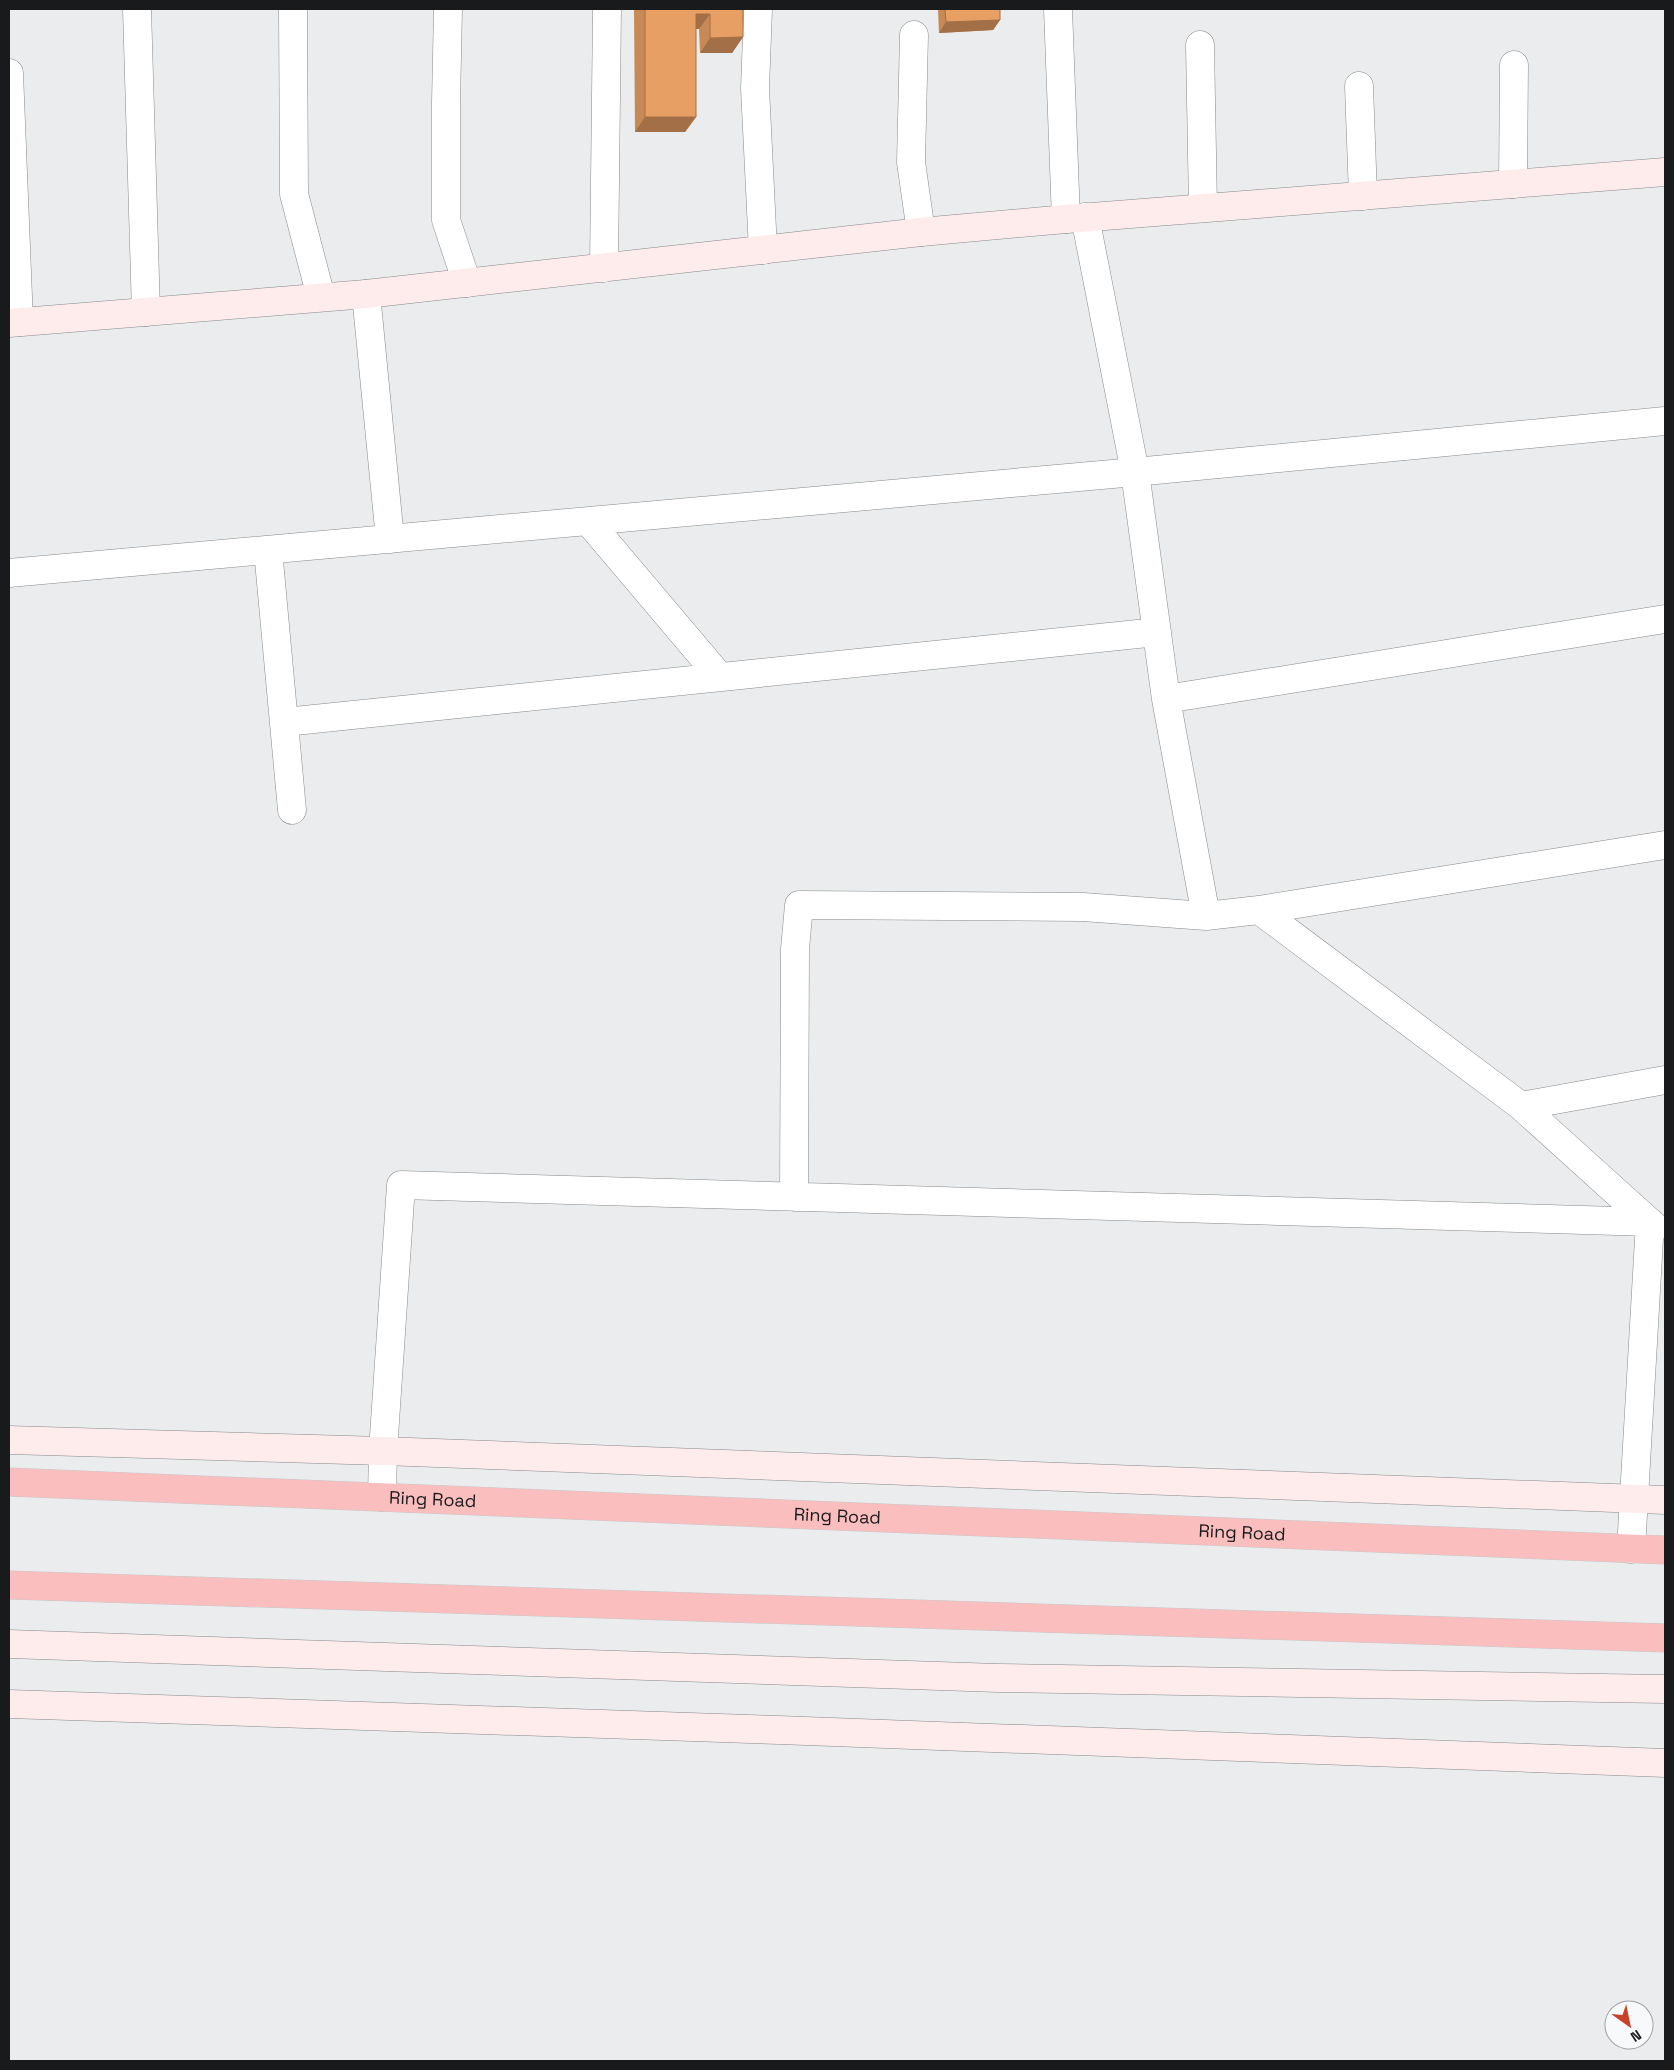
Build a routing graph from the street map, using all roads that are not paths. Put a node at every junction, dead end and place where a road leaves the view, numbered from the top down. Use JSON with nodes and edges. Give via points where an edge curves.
{"nodes":[{"id":1,"x":137,"y":9,"type":"edge"},
{"id":2,"x":293,"y":9,"type":"edge"},
{"id":3,"x":448,"y":9,"type":"edge"},
{"id":4,"x":608,"y":9,"type":"edge"},
{"id":5,"x":758,"y":9,"type":"edge"},
{"id":6,"x":1058,"y":9,"type":"edge"},
{"id":7,"x":914,"y":35,"type":"dead end"},
{"id":8,"x":1200,"y":45,"type":"dead end"},
{"id":9,"x":1514,"y":65,"type":"dead end"},
{"id":10,"x":9,"y":74,"type":"edge"},
{"id":11,"x":1359,"y":86,"type":"dead end"},
{"id":12,"x":1665,"y":172,"type":"edge"},
{"id":13,"x":1513,"y":184,"type":"junction"},
{"id":14,"x":1363,"y":196,"type":"junction"},
{"id":15,"x":1204,"y":208,"type":"junction"},
{"id":16,"x":1075,"y":218,"type":"junction"},
{"id":17,"x":921,"y":232,"type":"junction"},
{"id":18,"x":763,"y":250,"type":"junction"},
{"id":19,"x":604,"y":268,"type":"junction"},
{"id":20,"x":467,"y":283,"type":"junction"},
{"id":21,"x":366,"y":294,"type":"junction"},
{"id":22,"x":321,"y":298,"type":"junction"},
{"id":23,"x":146,"y":312,"type":"junction"},
{"id":24,"x":14,"y":322,"type":"edge"},
{"id":25,"x":1665,"y":421,"type":"edge"},
{"id":26,"x":1135,"y":472,"type":"junction"},
{"id":27,"x":588,"y":521,"type":"junction"},
{"id":28,"x":390,"y":539,"type":"junction"},
{"id":29,"x":268,"y":550,"type":"junction"},
{"id":30,"x":9,"y":573,"type":"edge"},
{"id":31,"x":1665,"y":619,"type":"edge"},
{"id":32,"x":1157,"y":632,"type":"junction"},
{"id":33,"x":720,"y":677,"type":"junction"},
{"id":34,"x":1166,"y":699,"type":"junction"},
{"id":35,"x":285,"y":722,"type":"junction"},
{"id":36,"x":292,"y":810,"type":"dead end"},
{"id":37,"x":1665,"y":845,"type":"edge"},
{"id":38,"x":1258,"y":910,"type":"junction"},
{"id":39,"x":1206,"y":916,"type":"junction"},
{"id":40,"x":1665,"y":1080,"type":"edge"},
{"id":41,"x":1521,"y":1106,"type":"junction"},
{"id":42,"x":794,"y":1197,"type":"junction"},
{"id":43,"x":1658,"y":1229,"type":"edge"},
{"id":44,"x":9,"y":1440,"type":"edge"},
{"id":45,"x":383,"y":1451,"type":"junction"},
{"id":46,"x":9,"y":1482,"type":"edge"},
{"id":47,"x":382,"y":1497,"type":"junction"},
{"id":48,"x":1634,"y":1499,"type":"junction"},
{"id":49,"x":1665,"y":1500,"type":"edge"},
{"id":50,"x":1631,"y":1549,"type":"junction"},
{"id":51,"x":1665,"y":1550,"type":"edge"},
{"id":52,"x":9,"y":1585,"type":"edge"},
{"id":53,"x":1665,"y":1638,"type":"edge"},
{"id":54,"x":9,"y":1644,"type":"edge"},
{"id":55,"x":1665,"y":1689,"type":"edge"},
{"id":56,"x":9,"y":1704,"type":"edge"},
{"id":57,"x":1665,"y":1763,"type":"edge"}],
"edges":[{"from":1,"to":23,"type":"street"},
{"from":2,"to":22,"type":"street","via":[[294,194]]},
{"from":3,"to":20,"type":"street","via":[[446,220]]},
{"from":4,"to":19,"type":"street"},
{"from":5,"to":18,"type":"street","via":[[755,88]]},
{"from":6,"to":16,"type":"street"},
{"from":7,"to":17,"type":"street","via":[[911,162]]},
{"from":8,"to":15,"type":"street"},
{"from":9,"to":13,"type":"street"},
{"from":10,"to":24,"type":"street"},
{"from":11,"to":14,"type":"street"},
{"from":12,"to":13,"type":"street"},
{"from":13,"to":14,"type":"street"},
{"from":14,"to":15,"type":"street"},
{"from":15,"to":16,"type":"street"},
{"from":16,"to":17,"type":"street"},
{"from":16,"to":26,"type":"street"},
{"from":17,"to":18,"type":"street"},
{"from":18,"to":19,"type":"street"},
{"from":19,"to":20,"type":"street"},
{"from":20,"to":21,"type":"street"},
{"from":21,"to":22,"type":"street"},
{"from":21,"to":28,"type":"street"},
{"from":22,"to":23,"type":"street"},
{"from":23,"to":24,"type":"street"},
{"from":25,"to":26,"type":"street"},
{"from":26,"to":27,"type":"street"},
{"from":26,"to":32,"type":"street"},
{"from":27,"to":28,"type":"street"},
{"from":27,"to":33,"type":"street"},
{"from":28,"to":29,"type":"street"},
{"from":29,"to":30,"type":"street"},
{"from":29,"to":35,"type":"street"},
{"from":31,"to":34,"type":"street"},
{"from":32,"to":33,"type":"street"},
{"from":32,"to":34,"type":"street"},
{"from":33,"to":35,"type":"street"},
{"from":34,"to":39,"type":"street"},
{"from":35,"to":36,"type":"street"},
{"from":37,"to":38,"type":"street"},
{"from":38,"to":39,"type":"street"},
{"from":38,"to":41,"type":"street"},
{"from":39,"to":42,"type":"street","via":[[1082,908],[799,905],[795,949]]},
{"from":40,"to":41,"type":"street"},
{"from":41,"to":43,"type":"street"},
{"from":42,"to":43,"type":"street"},
{"from":42,"to":45,"type":"street","via":[[401,1185]]},
{"from":43,"to":48,"type":"street"},
{"from":44,"to":45,"type":"street"},
{"from":45,"to":47,"type":"street"},
{"from":45,"to":48,"type":"street"},
{"from":46,"to":47,"type":"highway","name":"Ring Road"},
{"from":47,"to":50,"type":"highway","name":"Ring Road"},
{"from":48,"to":49,"type":"street"},
{"from":48,"to":50,"type":"street"},
{"from":50,"to":51,"type":"highway","name":"Ring Road"},
{"from":52,"to":53,"type":"highway"},
{"from":54,"to":55,"type":"street","via":[[998,1678]]},
{"from":56,"to":57,"type":"street"}]}
